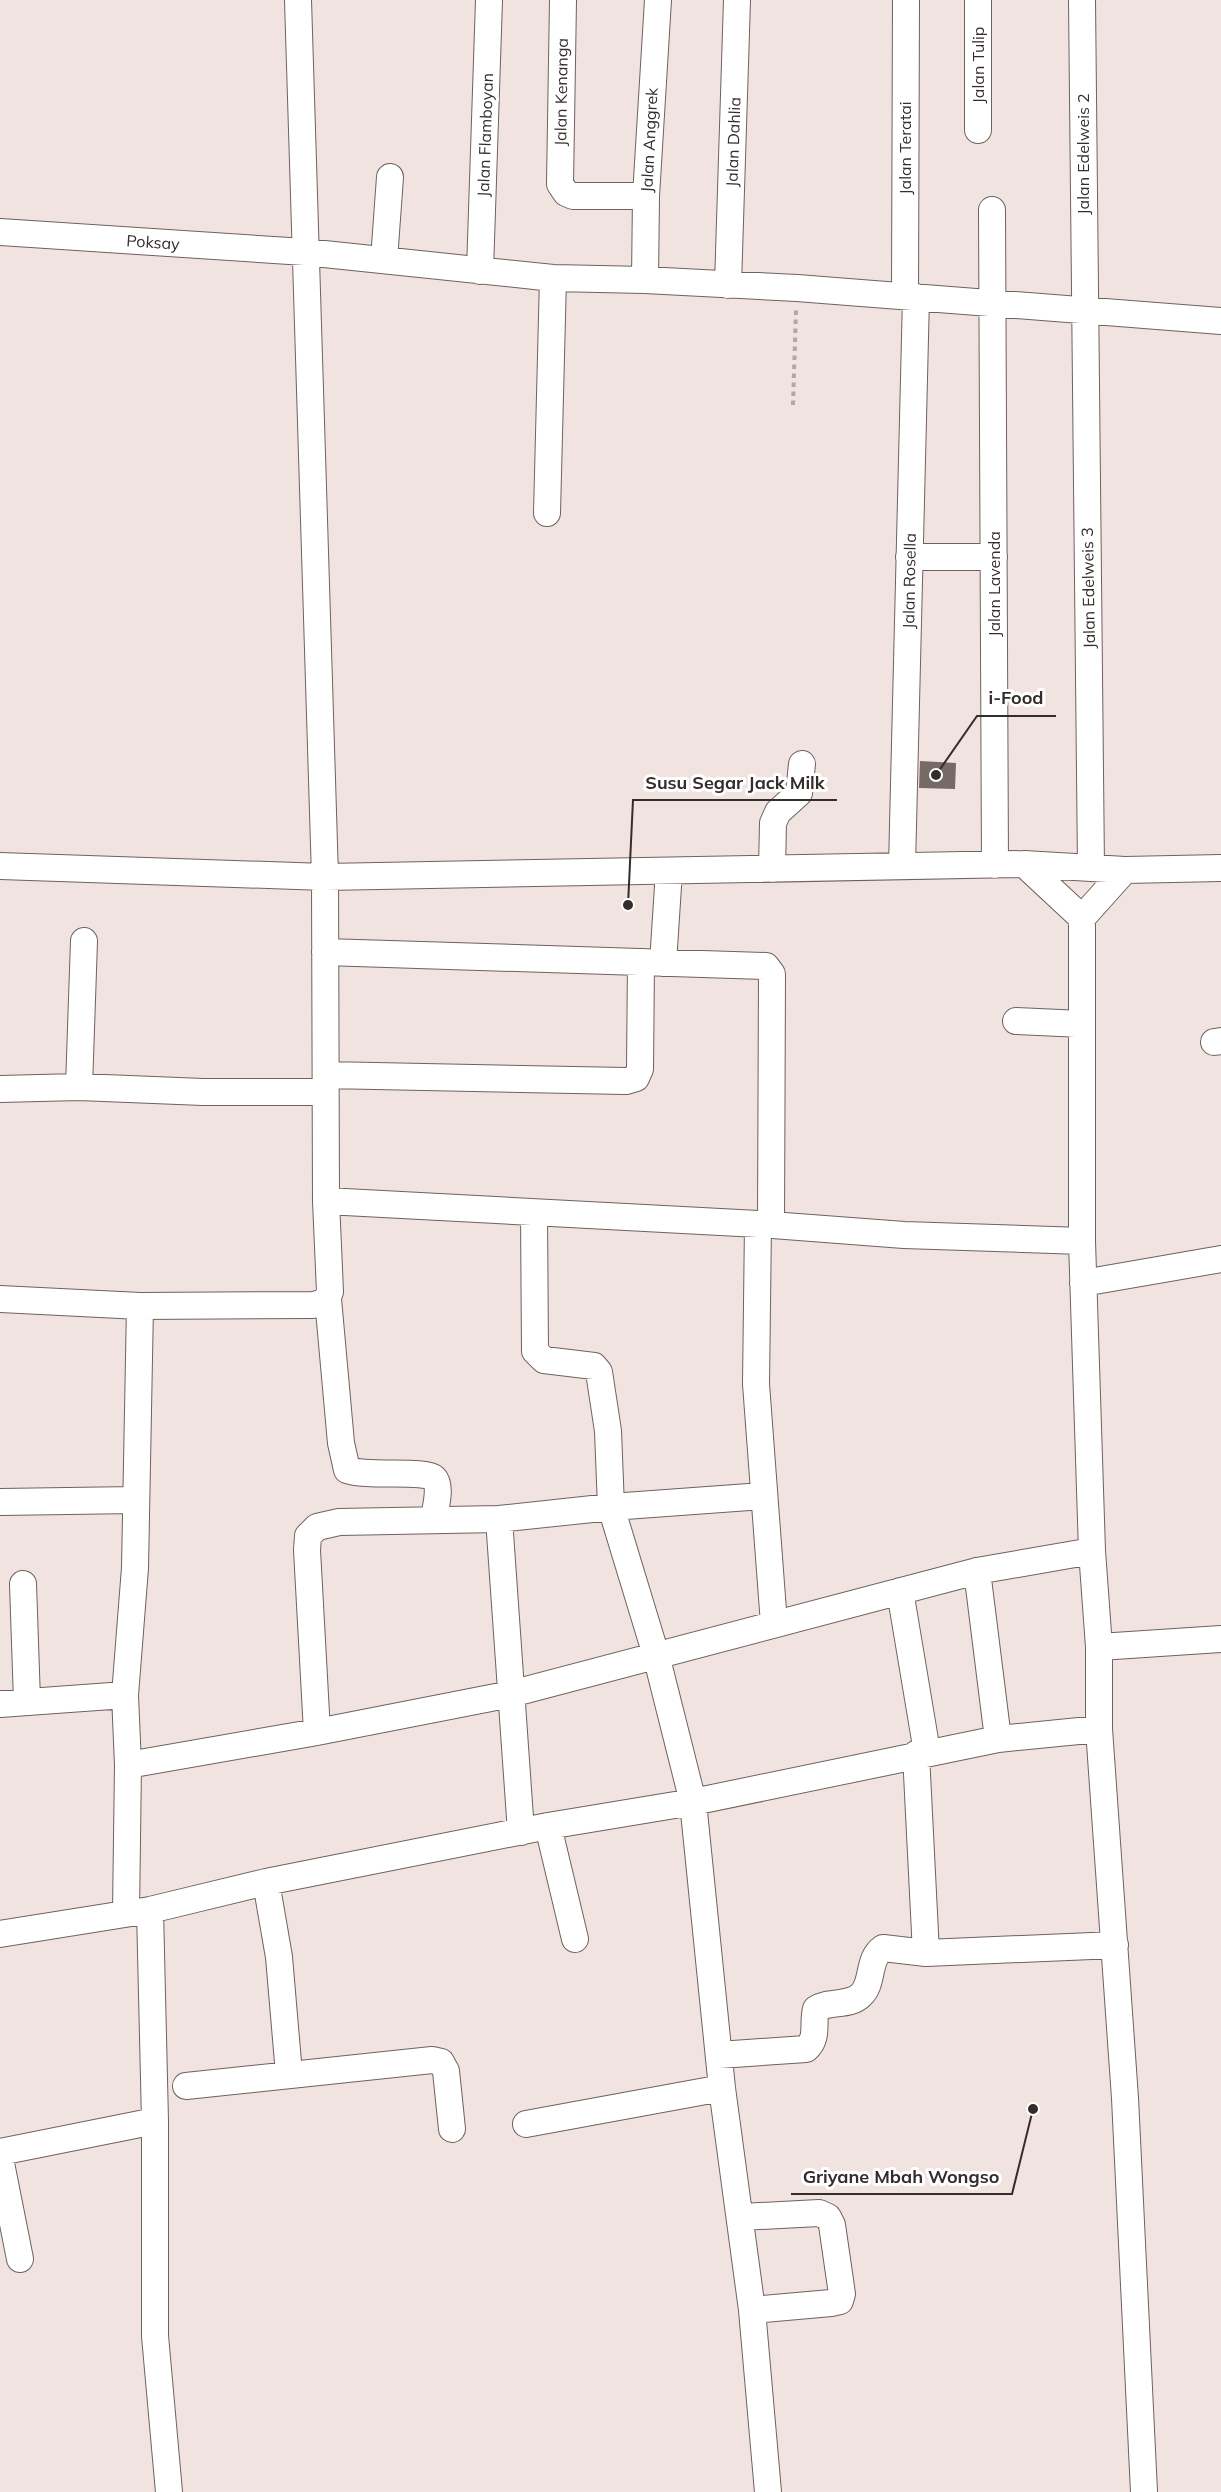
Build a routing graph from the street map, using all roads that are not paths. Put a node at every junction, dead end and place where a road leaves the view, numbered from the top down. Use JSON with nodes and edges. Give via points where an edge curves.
{"nodes":[{"id":1,"x":298,"y":0,"type":"edge"},
{"id":2,"x":489,"y":0,"type":"edge"},
{"id":3,"x":563,"y":0,"type":"edge"},
{"id":4,"x":658,"y":0,"type":"edge"},
{"id":5,"x":737,"y":0,"type":"edge"},
{"id":6,"x":906,"y":0,"type":"edge"},
{"id":7,"x":978,"y":0,"type":"edge"},
{"id":8,"x":1082,"y":0,"type":"edge"},
{"id":9,"x":978,"y":130,"type":"dead end"},
{"id":10,"x":390,"y":177,"type":"dead end"},
{"id":11,"x":646,"y":196,"type":"junction"},
{"id":12,"x":992,"y":210,"type":"dead end"},
{"id":13,"x":0,"y":232,"type":"edge"},
{"id":14,"x":305,"y":252,"type":"junction"},
{"id":15,"x":384,"y":260,"type":"junction"},
{"id":16,"x":480,"y":271,"type":"junction"},
{"id":17,"x":553,"y":278,"type":"junction"},
{"id":18,"x":645,"y":279,"type":"junction"},
{"id":19,"x":728,"y":285,"type":"junction"},
{"id":20,"x":910,"y":296,"type":"junction"},
{"id":21,"x":992,"y":303,"type":"junction"},
{"id":22,"x":1085,"y":308,"type":"junction"},
{"id":23,"x":1221,"y":321,"type":"edge"},
{"id":24,"x":547,"y":513,"type":"dead end"},
{"id":25,"x":909,"y":556,"type":"junction"},
{"id":26,"x":994,"y":557,"type":"junction"},
{"id":27,"x":802,"y":764,"type":"dead end"},
{"id":28,"x":1024,"y":864,"type":"junction"},
{"id":29,"x":995,"y":865,"type":"junction"},
{"id":30,"x":0,"y":866,"type":"edge"},
{"id":31,"x":902,"y":866,"type":"junction"},
{"id":32,"x":1091,"y":868,"type":"junction"},
{"id":33,"x":1221,"y":868,"type":"edge"},
{"id":34,"x":772,"y":869,"type":"junction"},
{"id":35,"x":1125,"y":870,"type":"junction"},
{"id":36,"x":669,"y":871,"type":"junction"},
{"id":37,"x":325,"y":877,"type":"junction"},
{"id":38,"x":1082,"y":918,"type":"junction"},
{"id":39,"x":84,"y":941,"type":"dead end"},
{"id":40,"x":325,"y":952,"type":"junction"},
{"id":41,"x":652,"y":962,"type":"junction"},
{"id":42,"x":1016,"y":1021,"type":"dead end"},
{"id":43,"x":1082,"y":1024,"type":"junction"},
{"id":44,"x":325,"y":1084,"type":"junction"},
{"id":45,"x":79,"y":1087,"type":"junction"},
{"id":46,"x":0,"y":1089,"type":"edge"},
{"id":47,"x":326,"y":1201,"type":"junction"},
{"id":48,"x":534,"y":1214,"type":"junction"},
{"id":49,"x":764,"y":1225,"type":"junction"},
{"id":50,"x":1082,"y":1241,"type":"junction"},
{"id":51,"x":1221,"y":1259,"type":"edge"},
{"id":52,"x":1083,"y":1283,"type":"junction"},
{"id":53,"x":0,"y":1299,"type":"edge"},
{"id":54,"x":328,"y":1299,"type":"junction"},
{"id":55,"x":140,"y":1306,"type":"junction"},
{"id":56,"x":763,"y":1496,"type":"junction"},
{"id":57,"x":135,"y":1500,"type":"junction"},
{"id":58,"x":0,"y":1502,"type":"edge"},
{"id":59,"x":611,"y":1507,"type":"junction"},
{"id":60,"x":434,"y":1519,"type":"junction"},
{"id":61,"x":499,"y":1519,"type":"junction"},
{"id":62,"x":1092,"y":1551,"type":"junction"},
{"id":63,"x":977,"y":1571,"type":"junction"},
{"id":64,"x":23,"y":1584,"type":"dead end"},
{"id":65,"x":900,"y":1591,"type":"junction"},
{"id":66,"x":774,"y":1623,"type":"junction"},
{"id":67,"x":1221,"y":1639,"type":"edge"},
{"id":68,"x":1099,"y":1647,"type":"junction"},
{"id":69,"x":656,"y":1655,"type":"junction"},
{"id":70,"x":511,"y":1694,"type":"junction"},
{"id":71,"x":125,"y":1695,"type":"junction"},
{"id":72,"x":27,"y":1701,"type":"junction"},
{"id":73,"x":0,"y":1704,"type":"edge"},
{"id":74,"x":1099,"y":1729,"type":"junction"},
{"id":75,"x":317,"y":1732,"type":"junction"},
{"id":76,"x":998,"y":1739,"type":"junction"},
{"id":77,"x":922,"y":1753,"type":"junction"},
{"id":78,"x":128,"y":1765,"type":"junction"},
{"id":79,"x":693,"y":1802,"type":"junction"},
{"id":80,"x":548,"y":1826,"type":"junction"},
{"id":81,"x":521,"y":1832,"type":"junction"},
{"id":82,"x":266,"y":1882,"type":"junction"},
{"id":83,"x":138,"y":1911,"type":"junction"},
{"id":84,"x":0,"y":1934,"type":"edge"},
{"id":85,"x":574,"y":1939,"type":"dead end"},
{"id":86,"x":1115,"y":1945,"type":"junction"},
{"id":87,"x":926,"y":1953,"type":"junction"},
{"id":88,"x":718,"y":2055,"type":"junction"},
{"id":89,"x":289,"y":2074,"type":"junction"},
{"id":90,"x":186,"y":2086,"type":"dead end"},
{"id":91,"x":722,"y":2088,"type":"junction"},
{"id":92,"x":155,"y":2121,"type":"junction"},
{"id":93,"x":526,"y":2124,"type":"dead end"},
{"id":94,"x":453,"y":2129,"type":"dead end"},
{"id":95,"x":0,"y":2152,"type":"edge"},
{"id":96,"x":0,"y":2158,"type":"edge"},
{"id":97,"x":741,"y":2217,"type":"junction"},
{"id":98,"x":20,"y":2259,"type":"dead end"},
{"id":99,"x":752,"y":2310,"type":"junction"},
{"id":100,"x":1140,"y":2439,"type":"junction"},
{"id":101,"x":170,"y":2492,"type":"edge"},
{"id":102,"x":768,"y":2492,"type":"edge"},
{"id":103,"x":1131,"y":2492,"type":"edge"},
{"id":104,"x":1144,"y":2492,"type":"edge"}],
"edges":[{"from":1,"to":14,"type":"street"},
{"from":2,"to":16,"type":"street","name":"Jalan Flamboyan"},
{"from":3,"to":11,"type":"street","name":"Jalan Kenanga","via":[[560,184],[573,196]]},
{"from":4,"to":11,"type":"street","name":"Jalan Anggrek"},
{"from":5,"to":19,"type":"street","name":"Jalan Dahlia"},
{"from":6,"to":20,"type":"street","name":"Jalan Teratai"},
{"from":7,"to":9,"type":"street","name":"Jalan Tulip"},
{"from":8,"to":22,"type":"street","name":"Jalan Edelweis 2"},
{"from":10,"to":15,"type":"street"},
{"from":11,"to":18,"type":"street","name":"Jalan Anggrek"},
{"from":12,"to":21,"type":"street","name":"Jalan Lavenda"},
{"from":13,"to":14,"type":"street","name":"Poksay"},
{"from":14,"to":15,"type":"street","name":"Poksay"},
{"from":14,"to":37,"type":"street"},
{"from":15,"to":16,"type":"street","name":"Poksay"},
{"from":16,"to":17,"type":"street","name":"Poksay"},
{"from":17,"to":18,"type":"street","name":"Poksay"},
{"from":17,"to":24,"type":"street"},
{"from":18,"to":19,"type":"street","name":"Poksay"},
{"from":19,"to":20,"type":"street","name":"Poksay"},
{"from":20,"to":21,"type":"street","name":"Poksay"},
{"from":20,"to":25,"type":"street","name":"Jalan Rosella"},
{"from":21,"to":22,"type":"street","name":"Poksay"},
{"from":21,"to":26,"type":"street","name":"Jalan Lavenda"},
{"from":22,"to":23,"type":"street","name":"Poksay"},
{"from":22,"to":32,"type":"street","name":"Jalan Edelweis 3"},
{"from":25,"to":26,"type":"street"},
{"from":25,"to":31,"type":"street","name":"Jalan Rosella"},
{"from":26,"to":29,"type":"street","name":"Jalan Lavenda"},
{"from":27,"to":34,"type":"street","via":[[799,793],[778,812],[773,824]]},
{"from":28,"to":29,"type":"street"},
{"from":28,"to":32,"type":"street"},
{"from":28,"to":38,"type":"street"},
{"from":29,"to":31,"type":"street"},
{"from":30,"to":37,"type":"street"},
{"from":31,"to":34,"type":"street"},
{"from":32,"to":35,"type":"street"},
{"from":33,"to":35,"type":"street"},
{"from":34,"to":36,"type":"street"},
{"from":35,"to":38,"type":"street"},
{"from":36,"to":37,"type":"street"},
{"from":36,"to":41,"type":"street"},
{"from":37,"to":40,"type":"street"},
{"from":38,"to":43,"type":"street"},
{"from":39,"to":45,"type":"street"},
{"from":40,"to":41,"type":"street"},
{"from":40,"to":44,"type":"street"},
{"from":41,"to":44,"type":"street","via":[[636,1078]]},
{"from":41,"to":49,"type":"street","via":[[763,965],[771,971]]},
{"from":42,"to":43,"type":"street"},
{"from":43,"to":50,"type":"street"},
{"from":44,"to":45,"type":"street","via":[[203,1092]]},
{"from":44,"to":47,"type":"street"},
{"from":45,"to":46,"type":"street"},
{"from":47,"to":48,"type":"street"},
{"from":47,"to":54,"type":"street"},
{"from":48,"to":49,"type":"street"},
{"from":48,"to":59,"type":"street","via":[[536,1351],[544,1360],[594,1366],[599,1372],[608,1431]]},
{"from":49,"to":50,"type":"street"},
{"from":49,"to":56,"type":"street","via":[[756,1384]]},
{"from":50,"to":52,"type":"street"},
{"from":51,"to":52,"type":"street"},
{"from":52,"to":62,"type":"street"},
{"from":53,"to":55,"type":"street"},
{"from":54,"to":55,"type":"street","via":[[313,1305]]},
{"from":54,"to":60,"type":"street","via":[[340,1443],[347,1470],[357,1474],[426,1474],[434,1478]]},
{"from":55,"to":57,"type":"street"},
{"from":56,"to":59,"type":"street"},
{"from":56,"to":66,"type":"street"},
{"from":57,"to":58,"type":"street"},
{"from":57,"to":71,"type":"street","via":[[135,1568]]},
{"from":59,"to":61,"type":"street"},
{"from":59,"to":69,"type":"street"},
{"from":60,"to":61,"type":"street"},
{"from":60,"to":75,"type":"street","via":[[339,1522],[317,1527],[308,1536]]},
{"from":61,"to":70,"type":"street"},
{"from":62,"to":63,"type":"street"},
{"from":62,"to":68,"type":"street"},
{"from":63,"to":65,"type":"street"},
{"from":63,"to":76,"type":"street"},
{"from":64,"to":72,"type":"street"},
{"from":65,"to":66,"type":"street"},
{"from":65,"to":77,"type":"street"},
{"from":66,"to":69,"type":"street"},
{"from":67,"to":68,"type":"street"},
{"from":68,"to":74,"type":"street"},
{"from":69,"to":70,"type":"street"},
{"from":69,"to":79,"type":"street"},
{"from":70,"to":75,"type":"street"},
{"from":70,"to":81,"type":"street"},
{"from":71,"to":72,"type":"street"},
{"from":71,"to":78,"type":"street"},
{"from":72,"to":73,"type":"street"},
{"from":74,"to":76,"type":"street"},
{"from":74,"to":86,"type":"street"},
{"from":75,"to":78,"type":"street"},
{"from":76,"to":77,"type":"street"},
{"from":77,"to":79,"type":"street"},
{"from":77,"to":87,"type":"street"},
{"from":78,"to":83,"type":"street"},
{"from":79,"to":80,"type":"street"},
{"from":79,"to":88,"type":"street"},
{"from":80,"to":81,"type":"street"},
{"from":80,"to":85,"type":"street"},
{"from":81,"to":82,"type":"street"},
{"from":82,"to":83,"type":"street"},
{"from":82,"to":89,"type":"street","via":[[279,1957]]},
{"from":83,"to":84,"type":"street"},
{"from":83,"to":92,"type":"street"},
{"from":86,"to":87,"type":"street"},
{"from":86,"to":100,"type":"street"},
{"from":87,"to":88,"type":"street","via":[[883,1948],[878,1951],[861,1996],[816,2009],[815,2036],[806,2049]]},
{"from":88,"to":91,"type":"street"},
{"from":89,"to":90,"type":"street"},
{"from":89,"to":94,"type":"street","via":[[441,2062],[446,2071]]},
{"from":91,"to":93,"type":"street"},
{"from":91,"to":97,"type":"street"},
{"from":92,"to":95,"type":"street"},
{"from":92,"to":101,"type":"street","via":[[155,2336]]},
{"from":96,"to":98,"type":"street"},
{"from":97,"to":99,"type":"street"},
{"from":97,"to":99,"type":"street","via":[[819,2213],[828,2217],[842,2294],[840,2301],[831,2303]]},
{"from":99,"to":102,"type":"street"},
{"from":100,"to":103,"type":"street"},
{"from":100,"to":104,"type":"street"}]}
